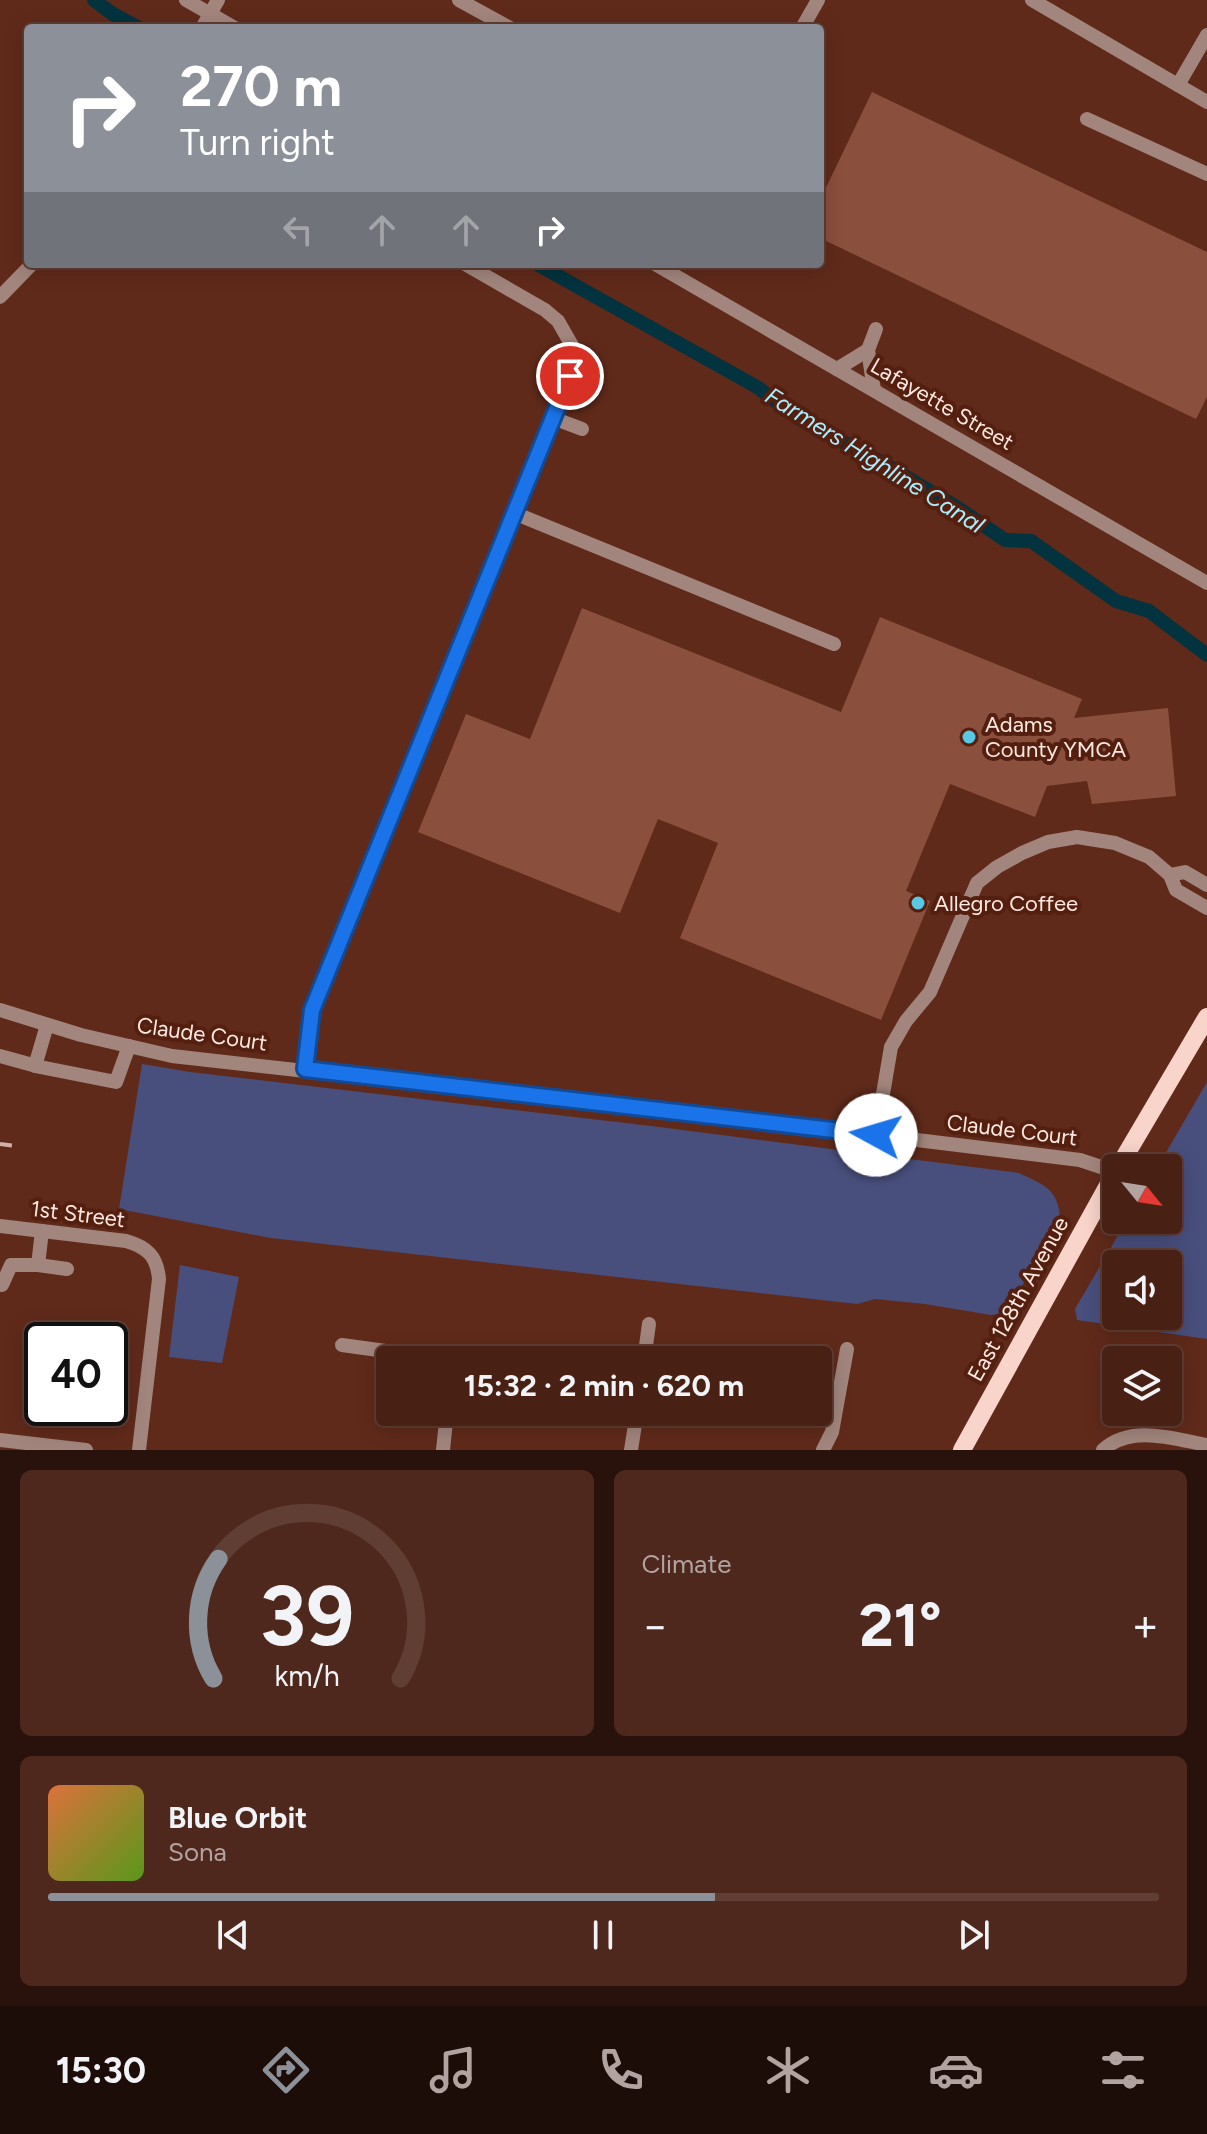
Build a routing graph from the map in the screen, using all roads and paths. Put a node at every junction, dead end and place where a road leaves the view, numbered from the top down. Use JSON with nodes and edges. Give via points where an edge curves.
{"nodes":[{"id":1,"x":186,"y":0,"type":"edge"},
{"id":2,"x":218,"y":0,"type":"edge"},
{"id":3,"x":459,"y":0,"type":"edge"},
{"id":4,"x":818,"y":0,"type":"edge"},
{"id":5,"x":1032,"y":0,"type":"edge"},
{"id":6,"x":210,"y":14,"type":"junction"},
{"id":7,"x":204,"y":24,"type":"edge"},
{"id":8,"x":228,"y":24,"type":"edge"},
{"id":9,"x":503,"y":24,"type":"edge"},
{"id":10,"x":804,"y":24,"type":"edge"},
{"id":11,"x":1207,"y":35,"type":"edge"},
{"id":12,"x":1178,"y":85,"type":"junction"},
{"id":13,"x":1207,"y":102,"type":"edge"},
{"id":14,"x":1087,"y":119,"type":"dead end"},
{"id":15,"x":1207,"y":174,"type":"edge"},
{"id":16,"x":28,"y":268,"type":"edge"},
{"id":17,"x":472,"y":268,"type":"edge"},
{"id":18,"x":666,"y":268,"type":"edge"},
{"id":19,"x":0,"y":297,"type":"edge"},
{"id":20,"x":876,"y":329,"type":"dead end"},
{"id":21,"x":868,"y":350,"type":"junction"},
{"id":22,"x":837,"y":369,"type":"junction"},
{"id":23,"x":874,"y":390,"type":"junction"},
{"id":24,"x":553,"y":418,"type":"junction"},
{"id":25,"x":582,"y":429,"type":"dead end"},
{"id":26,"x":514,"y":513,"type":"junction"},
{"id":27,"x":1207,"y":583,"type":"edge"},
{"id":28,"x":834,"y":644,"type":"dead end"},
{"id":29,"x":1170,"y":875,"type":"junction"},
{"id":30,"x":1207,"y":885,"type":"edge"},
{"id":31,"x":1207,"y":908,"type":"edge"},
{"id":32,"x":0,"y":1010,"type":"edge"},
{"id":33,"x":1207,"y":1017,"type":"edge"},
{"id":34,"x":47,"y":1025,"type":"junction"},
{"id":35,"x":129,"y":1046,"type":"junction"},
{"id":36,"x":0,"y":1056,"type":"edge"},
{"id":37,"x":35,"y":1066,"type":"junction"},
{"id":38,"x":305,"y":1069,"type":"junction"},
{"id":39,"x":876,"y":1135,"type":"junction"},
{"id":40,"x":1126,"y":1154,"type":"edge"},
{"id":41,"x":1102,"y":1166,"type":"edge"},
{"id":42,"x":1102,"y":1195,"type":"edge"},
{"id":43,"x":0,"y":1226,"type":"edge"},
{"id":44,"x":42,"y":1231,"type":"junction"},
{"id":45,"x":38,"y":1265,"type":"junction"},
{"id":46,"x":67,"y":1269,"type":"dead end"},
{"id":47,"x":2,"y":1285,"type":"edge"},
{"id":48,"x":649,"y":1324,"type":"dead end"},
{"id":49,"x":342,"y":1345,"type":"dead end"},
{"id":50,"x":646,"y":1346,"type":"edge"},
{"id":51,"x":847,"y":1349,"type":"dead end"},
{"id":52,"x":376,"y":1350,"type":"edge"},
{"id":53,"x":446,"y":1426,"type":"edge"},
{"id":54,"x":635,"y":1426,"type":"edge"},
{"id":55,"x":0,"y":1440,"type":"edge"},
{"id":56,"x":1207,"y":1445,"type":"edge"},
{"id":57,"x":86,"y":1450,"type":"edge"},
{"id":58,"x":139,"y":1450,"type":"edge"},
{"id":59,"x":443,"y":1450,"type":"edge"},
{"id":60,"x":631,"y":1450,"type":"edge"},
{"id":61,"x":823,"y":1450,"type":"edge"},
{"id":62,"x":962,"y":1450,"type":"edge"},
{"id":63,"x":1103,"y":1450,"type":"edge"}],
"edges":[{"from":1,"to":6,"type":"street"},
{"from":2,"to":6,"type":"street"},
{"from":3,"to":9,"type":"street"},
{"from":4,"to":10,"type":"street"},
{"from":5,"to":12,"type":"street"},
{"from":6,"to":7,"type":"street"},
{"from":6,"to":8,"type":"street"},
{"from":11,"to":12,"type":"street"},
{"from":12,"to":13,"type":"street"},
{"from":14,"to":15,"type":"street"},
{"from":16,"to":19,"type":"street"},
{"from":17,"to":24,"type":"street","via":[[545,310],[570,339],[578,356]]},
{"from":18,"to":22,"type":"street","name":"Lafayette Street"},
{"from":20,"to":21,"type":"street"},
{"from":21,"to":22,"type":"street"},
{"from":21,"to":23,"type":"street"},
{"from":22,"to":23,"type":"street","name":"Lafayette Street"},
{"from":23,"to":27,"type":"street","name":"Lafayette Street"},
{"from":24,"to":25,"type":"street"},
{"from":24,"to":26,"type":"street"},
{"from":26,"to":28,"type":"street"},
{"from":26,"to":38,"type":"street","via":[[312,1010]]},
{"from":29,"to":30,"type":"street","via":[[1185,872]]},
{"from":29,"to":31,"type":"street","via":[[1176,890]]},
{"from":29,"to":39,"type":"street","via":[[1138,852],[1077,837],[1022,853],[977,883],[935,983],[891,1047]]},
{"from":32,"to":34,"type":"street","name":"Claude Court"},
{"from":33,"to":40,"type":"main road","name":"East 128th Avenue"},
{"from":34,"to":35,"type":"street","name":"Claude Court"},
{"from":34,"to":37,"type":"street"},
{"from":35,"to":37,"type":"street","via":[[116,1082]]},
{"from":35,"to":38,"type":"street","name":"Claude Court","via":[[172,1056]]},
{"from":36,"to":37,"type":"street"},
{"from":38,"to":39,"type":"street","name":"Claude Court"},
{"from":39,"to":41,"type":"street","name":"Claude Court"},
{"from":42,"to":62,"type":"main road","name":"East 128th Avenue"},
{"from":43,"to":44,"type":"street","name":"1st Street"},
{"from":44,"to":45,"type":"street"},
{"from":44,"to":58,"type":"street","name":"1st Street","via":[[126,1241],[156,1260],[159,1279]]},
{"from":45,"to":46,"type":"street"},
{"from":45,"to":47,"type":"street","via":[[11,1265]]},
{"from":48,"to":50,"type":"street"},
{"from":49,"to":52,"type":"street"},
{"from":51,"to":61,"type":"street","via":[[832,1432]]},
{"from":53,"to":59,"type":"street"},
{"from":54,"to":60,"type":"street"},
{"from":55,"to":57,"type":"street"},
{"from":56,"to":63,"type":"street","via":[[1144,1435],[1119,1439]]}]}
